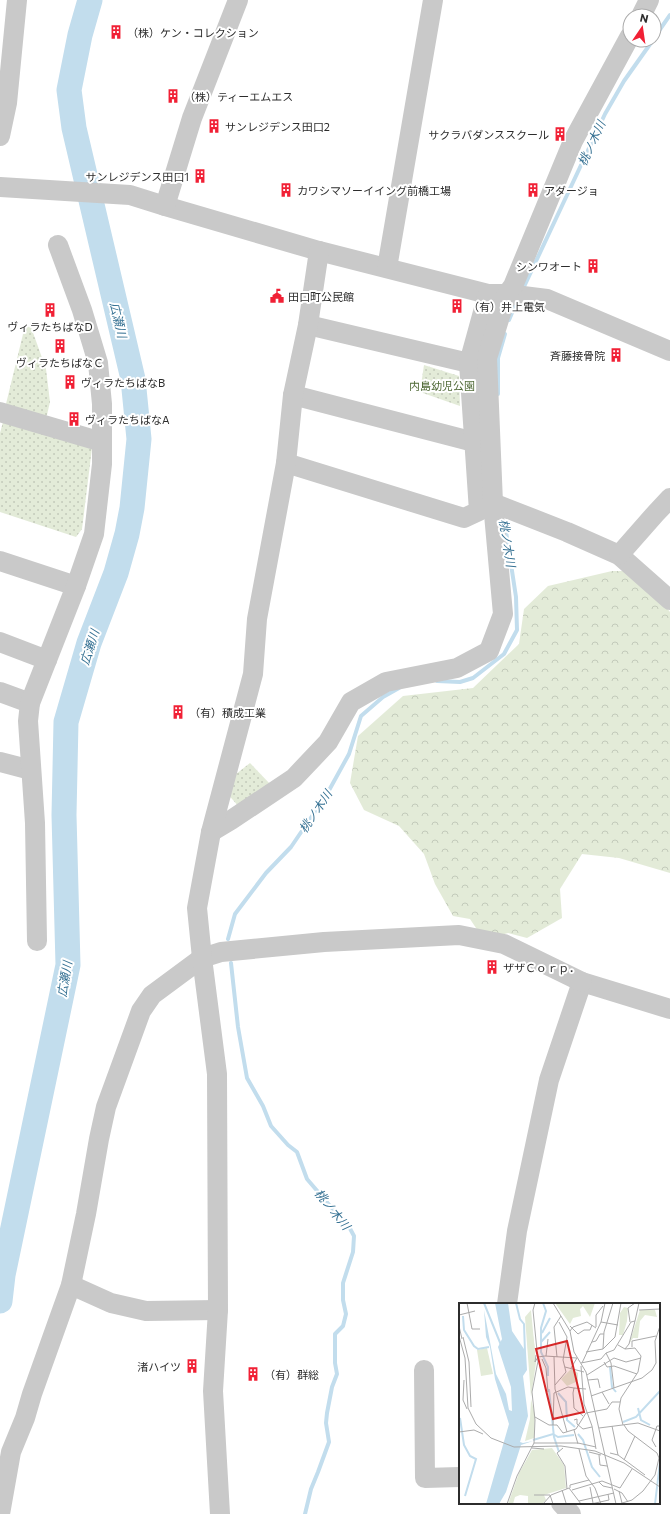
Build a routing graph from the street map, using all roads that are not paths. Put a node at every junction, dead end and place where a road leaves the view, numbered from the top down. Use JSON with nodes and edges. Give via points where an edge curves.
{"nodes":[{"id":1,"x":17,"y":0,"type":"edge"},
{"id":2,"x":238,"y":0,"type":"edge"},
{"id":3,"x":433,"y":0,"type":"edge"},
{"id":4,"x":623,"y":48,"type":"edge"},
{"id":5,"x":0,"y":136,"type":"edge"},
{"id":6,"x":0,"y":187,"type":"edge"},
{"id":7,"x":165,"y":206,"type":"junction"},
{"id":8,"x":58,"y":245,"type":"dead end"},
{"id":9,"x":319,"y":251,"type":"junction"},
{"id":10,"x":386,"y":268,"type":"junction"},
{"id":11,"x":488,"y":294,"type":"junction"},
{"id":12,"x":507,"y":294,"type":"junction"},
{"id":13,"x":308,"y":325,"type":"junction"},
{"id":14,"x":670,"y":351,"type":"edge"},
{"id":15,"x":469,"y":363,"type":"junction"},
{"id":16,"x":293,"y":395,"type":"junction"},
{"id":17,"x":0,"y":412,"type":"edge"},
{"id":18,"x":102,"y":442,"type":"junction"},
{"id":19,"x":474,"y":442,"type":"junction"},
{"id":20,"x":286,"y":463,"type":"junction"},
{"id":21,"x":670,"y":498,"type":"edge"},
{"id":22,"x":493,"y":503,"type":"junction"},
{"id":23,"x":620,"y":556,"type":"junction"},
{"id":24,"x":0,"y":561,"type":"edge"},
{"id":25,"x":76,"y":586,"type":"junction"},
{"id":26,"x":670,"y":600,"type":"edge"},
{"id":27,"x":0,"y":642,"type":"edge"},
{"id":28,"x":47,"y":660,"type":"junction"},
{"id":29,"x":0,"y":692,"type":"edge"},
{"id":30,"x":30,"y":703,"type":"junction"},
{"id":31,"x":0,"y":762,"type":"edge"},
{"id":32,"x":31,"y":770,"type":"junction"},
{"id":33,"x":211,"y":832,"type":"junction"},
{"id":34,"x":37,"y":941,"type":"dead end"},
{"id":35,"x":202,"y":958,"type":"junction"},
{"id":36,"x":582,"y":982,"type":"junction"},
{"id":37,"x":670,"y":1009,"type":"edge"},
{"id":38,"x":71,"y":1285,"type":"junction"},
{"id":39,"x":507,"y":1303,"type":"edge"},
{"id":40,"x":218,"y":1310,"type":"junction"},
{"id":41,"x":424,"y":1370,"type":"dead end"},
{"id":42,"x":459,"y":1477,"type":"edge"},
{"id":43,"x":562,"y":1504,"type":"edge"},
{"id":44,"x":0,"y":1514,"type":"edge"},
{"id":45,"x":220,"y":1514,"type":"edge"},
{"id":46,"x":571,"y":1514,"type":"edge"}],
"edges":[{"from":1,"to":5,"type":"street","via":[[7,103]]},
{"from":2,"to":7,"type":"street","via":[[192,118]]},
{"from":3,"to":10,"type":"street"},
{"from":4,"to":12,"type":"street","via":[[573,141],[513,286]]},
{"from":6,"to":7,"type":"street","via":[[130,195]]},
{"from":7,"to":9,"type":"street"},
{"from":8,"to":18,"type":"street","via":[[98,363]]},
{"from":9,"to":10,"type":"street"},
{"from":9,"to":13,"type":"street"},
{"from":10,"to":11,"type":"street"},
{"from":11,"to":12,"type":"street"},
{"from":11,"to":15,"type":"street"},
{"from":12,"to":14,"type":"street","via":[[547,299]]},
{"from":12,"to":22,"type":"street","via":[[487,358]]},
{"from":13,"to":15,"type":"street"},
{"from":13,"to":16,"type":"street"},
{"from":15,"to":19,"type":"street"},
{"from":16,"to":19,"type":"street"},
{"from":16,"to":20,"type":"street"},
{"from":17,"to":18,"type":"street"},
{"from":18,"to":25,"type":"street","via":[[94,534]]},
{"from":19,"to":20,"type":"street","via":[[479,511],[464,518]]},
{"from":20,"to":33,"type":"street","via":[[257,619],[253,674]]},
{"from":21,"to":23,"type":"street"},
{"from":22,"to":23,"type":"street"},
{"from":22,"to":33,"type":"street","via":[[503,614],[489,651],[457,668],[386,682],[350,702],[328,742],[294,778]]},
{"from":23,"to":26,"type":"street"},
{"from":24,"to":25,"type":"street"},
{"from":25,"to":28,"type":"street"},
{"from":27,"to":28,"type":"street"},
{"from":28,"to":30,"type":"street"},
{"from":29,"to":30,"type":"street"},
{"from":30,"to":32,"type":"street","via":[[28,721]]},
{"from":31,"to":32,"type":"street"},
{"from":32,"to":34,"type":"street"},
{"from":33,"to":35,"type":"street","via":[[197,908]]},
{"from":35,"to":36,"type":"street","via":[[222,952],[324,942],[459,935],[504,944]]},
{"from":35,"to":38,"type":"street","via":[[152,995],[141,1011],[106,1107]]},
{"from":35,"to":40,"type":"street","via":[[217,1074]]},
{"from":36,"to":37,"type":"street"},
{"from":36,"to":39,"type":"street","via":[[549,1080],[517,1231]]},
{"from":38,"to":40,"type":"street","via":[[111,1303],[146,1310]]},
{"from":38,"to":44,"type":"street","via":[[25,1418],[10,1452]]},
{"from":40,"to":45,"type":"street","via":[[213,1391]]},
{"from":41,"to":42,"type":"street","via":[[425,1478]]},
{"from":43,"to":46,"type":"street"}]}
